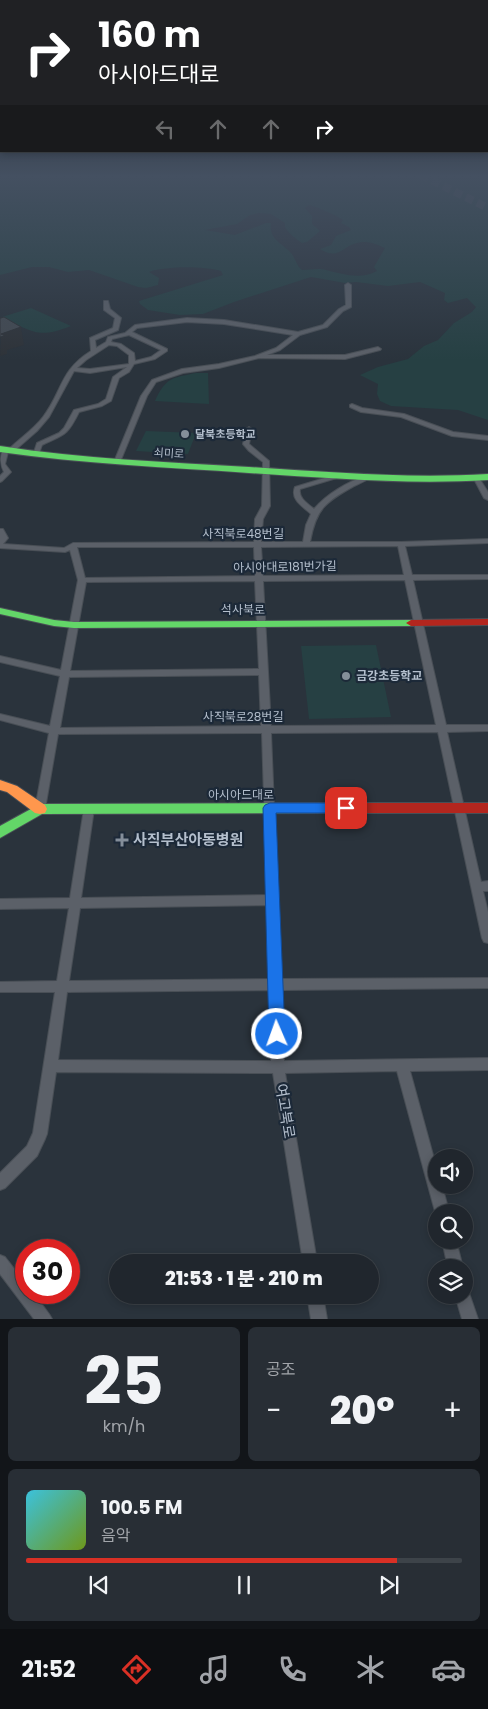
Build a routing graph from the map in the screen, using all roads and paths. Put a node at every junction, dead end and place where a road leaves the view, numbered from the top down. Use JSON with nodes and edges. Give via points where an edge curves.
{"nodes":[{"id":1,"x":348,"y":285,"type":"dead end"},
{"id":2,"x":106,"y":302,"type":"dead end"},
{"id":3,"x":129,"y":333,"type":"junction"},
{"id":4,"x":298,"y":334,"type":"junction"},
{"id":5,"x":108,"y":343,"type":"junction"},
{"id":6,"x":378,"y":349,"type":"dead end"},
{"id":7,"x":94,"y":352,"type":"junction"},
{"id":8,"x":257,"y":357,"type":"junction"},
{"id":9,"x":132,"y":364,"type":"junction"},
{"id":10,"x":72,"y":369,"type":"junction"},
{"id":11,"x":352,"y":406,"type":"dead end"},
{"id":12,"x":249,"y":429,"type":"dead end"},
{"id":13,"x":488,"y":438,"type":"edge"},
{"id":14,"x":5,"y":450,"type":"edge"},
{"id":15,"x":36,"y":455,"type":"junction"},
{"id":16,"x":117,"y":462,"type":"junction"},
{"id":17,"x":4,"y":471,"type":"edge"},
{"id":18,"x":266,"y":471,"type":"junction"},
{"id":19,"x":338,"y":476,"type":"junction"},
{"id":20,"x":368,"y":477,"type":"junction"},
{"id":21,"x":483,"y":478,"type":"edge"},
{"id":22,"x":0,"y":480,"type":"edge"},
{"id":23,"x":488,"y":498,"type":"edge"},
{"id":24,"x":314,"y":512,"type":"junction"},
{"id":25,"x":0,"y":531,"type":"edge"},
{"id":26,"x":488,"y":541,"type":"edge"},
{"id":27,"x":0,"y":544,"type":"edge"},
{"id":28,"x":306,"y":544,"type":"junction"},
{"id":29,"x":401,"y":544,"type":"junction"},
{"id":30,"x":73,"y":545,"type":"junction"},
{"id":31,"x":257,"y":545,"type":"junction"},
{"id":32,"x":408,"y":577,"type":"junction"},
{"id":33,"x":488,"y":577,"type":"edge"},
{"id":34,"x":259,"y":579,"type":"junction"},
{"id":35,"x":82,"y":580,"type":"junction"},
{"id":36,"x":0,"y":611,"type":"edge"},
{"id":37,"x":488,"y":622,"type":"edge"},
{"id":38,"x":418,"y":623,"type":"junction"},
{"id":39,"x":74,"y":624,"type":"junction"},
{"id":40,"x":261,"y":624,"type":"junction"},
{"id":41,"x":0,"y":659,"type":"edge"},
{"id":42,"x":263,"y":672,"type":"junction"},
{"id":43,"x":65,"y":674,"type":"junction"},
{"id":44,"x":0,"y":717,"type":"edge"},
{"id":45,"x":442,"y":728,"type":"junction"},
{"id":46,"x":488,"y":728,"type":"edge"},
{"id":47,"x":266,"y":730,"type":"junction"},
{"id":48,"x":54,"y":731,"type":"junction"},
{"id":49,"x":0,"y":784,"type":"edge"},
{"id":50,"x":270,"y":808,"type":"junction"},
{"id":51,"x":459,"y":808,"type":"junction"},
{"id":52,"x":488,"y":808,"type":"edge"},
{"id":53,"x":40,"y":809,"type":"junction"},
{"id":54,"x":89,"y":809,"type":"junction"},
{"id":55,"x":0,"y":833,"type":"edge"},
{"id":56,"x":482,"y":886,"type":"edge"},
{"id":57,"x":273,"y":900,"type":"junction"},
{"id":58,"x":75,"y":903,"type":"junction"},
{"id":59,"x":0,"y":904,"type":"edge"},
{"id":60,"x":488,"y":938,"type":"edge"},
{"id":61,"x":488,"y":982,"type":"edge"},
{"id":62,"x":62,"y":986,"type":"junction"},
{"id":63,"x":275,"y":986,"type":"junction"},
{"id":64,"x":0,"y":987,"type":"edge"},
{"id":65,"x":488,"y":1064,"type":"edge"},
{"id":66,"x":402,"y":1065,"type":"junction"},
{"id":67,"x":50,"y":1066,"type":"junction"},
{"id":68,"x":278,"y":1067,"type":"junction"},
{"id":69,"x":0,"y":1183,"type":"edge"},
{"id":70,"x":440,"y":1204,"type":"edge"},
{"id":71,"x":309,"y":1254,"type":"edge"},
{"id":72,"x":0,"y":1262,"type":"edge"},
{"id":73,"x":316,"y":1304,"type":"edge"},
{"id":74,"x":466,"y":1304,"type":"edge"},
{"id":75,"x":44,"y":1319,"type":"edge"},
{"id":76,"x":319,"y":1319,"type":"edge"},
{"id":77,"x":470,"y":1319,"type":"edge"}],
"edges":[{"from":1,"to":4,"type":"street","via":[[349,306],[326,326]]},
{"from":2,"to":7,"type":"street","via":[[107,310],[118,318],[116,329],[92,339]]},
{"from":3,"to":4,"type":"street","via":[[135,327],[187,320],[224,322]]},
{"from":3,"to":5,"type":"street","via":[[110,338]]},
{"from":3,"to":9,"type":"street","via":[[165,350],[153,358]]},
{"from":4,"to":8,"type":"street","via":[[278,349]]},
{"from":5,"to":7,"type":"street"},
{"from":5,"to":9,"type":"street","via":[[126,348],[132,354]]},
{"from":6,"to":8,"type":"street","via":[[344,357]]},
{"from":7,"to":10,"type":"street"},
{"from":8,"to":16,"type":"street","via":[[182,371],[154,381],[144,396]]},
{"from":9,"to":10,"type":"street","via":[[90,371]]},
{"from":9,"to":15,"type":"street","via":[[128,372],[116,377],[109,400],[76,411],[67,429],[39,444]]},
{"from":10,"to":14,"type":"street","via":[[46,416]]},
{"from":11,"to":13,"type":"street","via":[[402,415],[452,434]]},
{"from":12,"to":18,"type":"street","via":[[246,444],[265,459]]},
{"from":14,"to":15,"type":"main road","name":"쇠미로"},
{"from":14,"to":17,"type":"street"},
{"from":15,"to":16,"type":"main road","name":"쇠미로"},
{"from":16,"to":18,"type":"main road","name":"쇠미로"},
{"from":17,"to":22,"type":"street"},
{"from":18,"to":19,"type":"main road","name":"쇠미로"},
{"from":18,"to":31,"type":"street","name":"여고북로","via":[[266,506],[259,519]]},
{"from":19,"to":20,"type":"main road","name":"쇠미로"},
{"from":19,"to":24,"type":"street","name":"쇠미로","via":[[297,488],[300,501]]},
{"from":20,"to":21,"type":"main road","name":"쇠미로","via":[[444,481]]},
{"from":20,"to":24,"type":"street","via":[[354,481]]},
{"from":21,"to":23,"type":"street"},
{"from":24,"to":28,"type":"street"},
{"from":25,"to":27,"type":"street","via":[[4,538]]},
{"from":26,"to":29,"type":"street","name":"사직북로48번길"},
{"from":27,"to":30,"type":"street","name":"사직북로48번길","via":[[65,550]]},
{"from":28,"to":29,"type":"street","name":"사직북로48번길"},
{"from":28,"to":31,"type":"street","name":"사직북로48번길"},
{"from":29,"to":32,"type":"street"},
{"from":30,"to":31,"type":"street","name":"사직북로48번길"},
{"from":30,"to":35,"type":"street"},
{"from":31,"to":34,"type":"street","name":"여고북로"},
{"from":32,"to":33,"type":"street","name":"아시아대로181번가길"},
{"from":32,"to":34,"type":"street","name":"아시아대로181번가길"},
{"from":32,"to":38,"type":"street"},
{"from":34,"to":35,"type":"street","name":"아시아대로181번가길"},
{"from":34,"to":40,"type":"street","name":"여고북로"},
{"from":35,"to":39,"type":"street"},
{"from":36,"to":39,"type":"main road","name":"석사북로"},
{"from":37,"to":38,"type":"main road","name":"석사북로"},
{"from":38,"to":40,"type":"main road","name":"석사북로"},
{"from":38,"to":45,"type":"street"},
{"from":39,"to":40,"type":"main road","name":"석사북로"},
{"from":39,"to":43,"type":"street"},
{"from":40,"to":42,"type":"street","name":"여고북로"},
{"from":41,"to":43,"type":"street"},
{"from":42,"to":43,"type":"street"},
{"from":42,"to":47,"type":"street","name":"여고북로"},
{"from":43,"to":48,"type":"street"},
{"from":44,"to":48,"type":"street","name":"사직북로28번길"},
{"from":45,"to":46,"type":"street","name":"사직북로28번길"},
{"from":45,"to":47,"type":"street","name":"사직북로28번길"},
{"from":45,"to":51,"type":"street"},
{"from":47,"to":48,"type":"street","name":"사직북로28번길"},
{"from":47,"to":50,"type":"street","name":"여고북로"},
{"from":48,"to":53,"type":"street"},
{"from":49,"to":53,"type":"main road","via":[[12,788]]},
{"from":50,"to":51,"type":"main road","name":"아시아드대로"},
{"from":50,"to":54,"type":"main road","name":"아시아드대로"},
{"from":50,"to":57,"type":"street","name":"여고북로"},
{"from":51,"to":52,"type":"main road","name":"아시아드대로"},
{"from":51,"to":56,"type":"street"},
{"from":53,"to":54,"type":"main road","name":"아시아드대로"},
{"from":53,"to":55,"type":"main road"},
{"from":54,"to":58,"type":"street"},
{"from":56,"to":60,"type":"street"},
{"from":57,"to":58,"type":"street"},
{"from":57,"to":63,"type":"street","name":"여고북로"},
{"from":58,"to":59,"type":"street"},
{"from":58,"to":62,"type":"street"},
{"from":61,"to":63,"type":"street"},
{"from":62,"to":63,"type":"street"},
{"from":62,"to":64,"type":"street"},
{"from":62,"to":67,"type":"street"},
{"from":63,"to":68,"type":"street","name":"여고북로"},
{"from":65,"to":66,"type":"street"},
{"from":66,"to":68,"type":"street"},
{"from":66,"to":70,"type":"street"},
{"from":67,"to":68,"type":"street"},
{"from":67,"to":69,"type":"street","via":[[40,1134],[32,1151]]},
{"from":68,"to":71,"type":"street","name":"여고북로"},
{"from":72,"to":75,"type":"street"},
{"from":73,"to":76,"type":"street"},
{"from":74,"to":77,"type":"street"}]}
